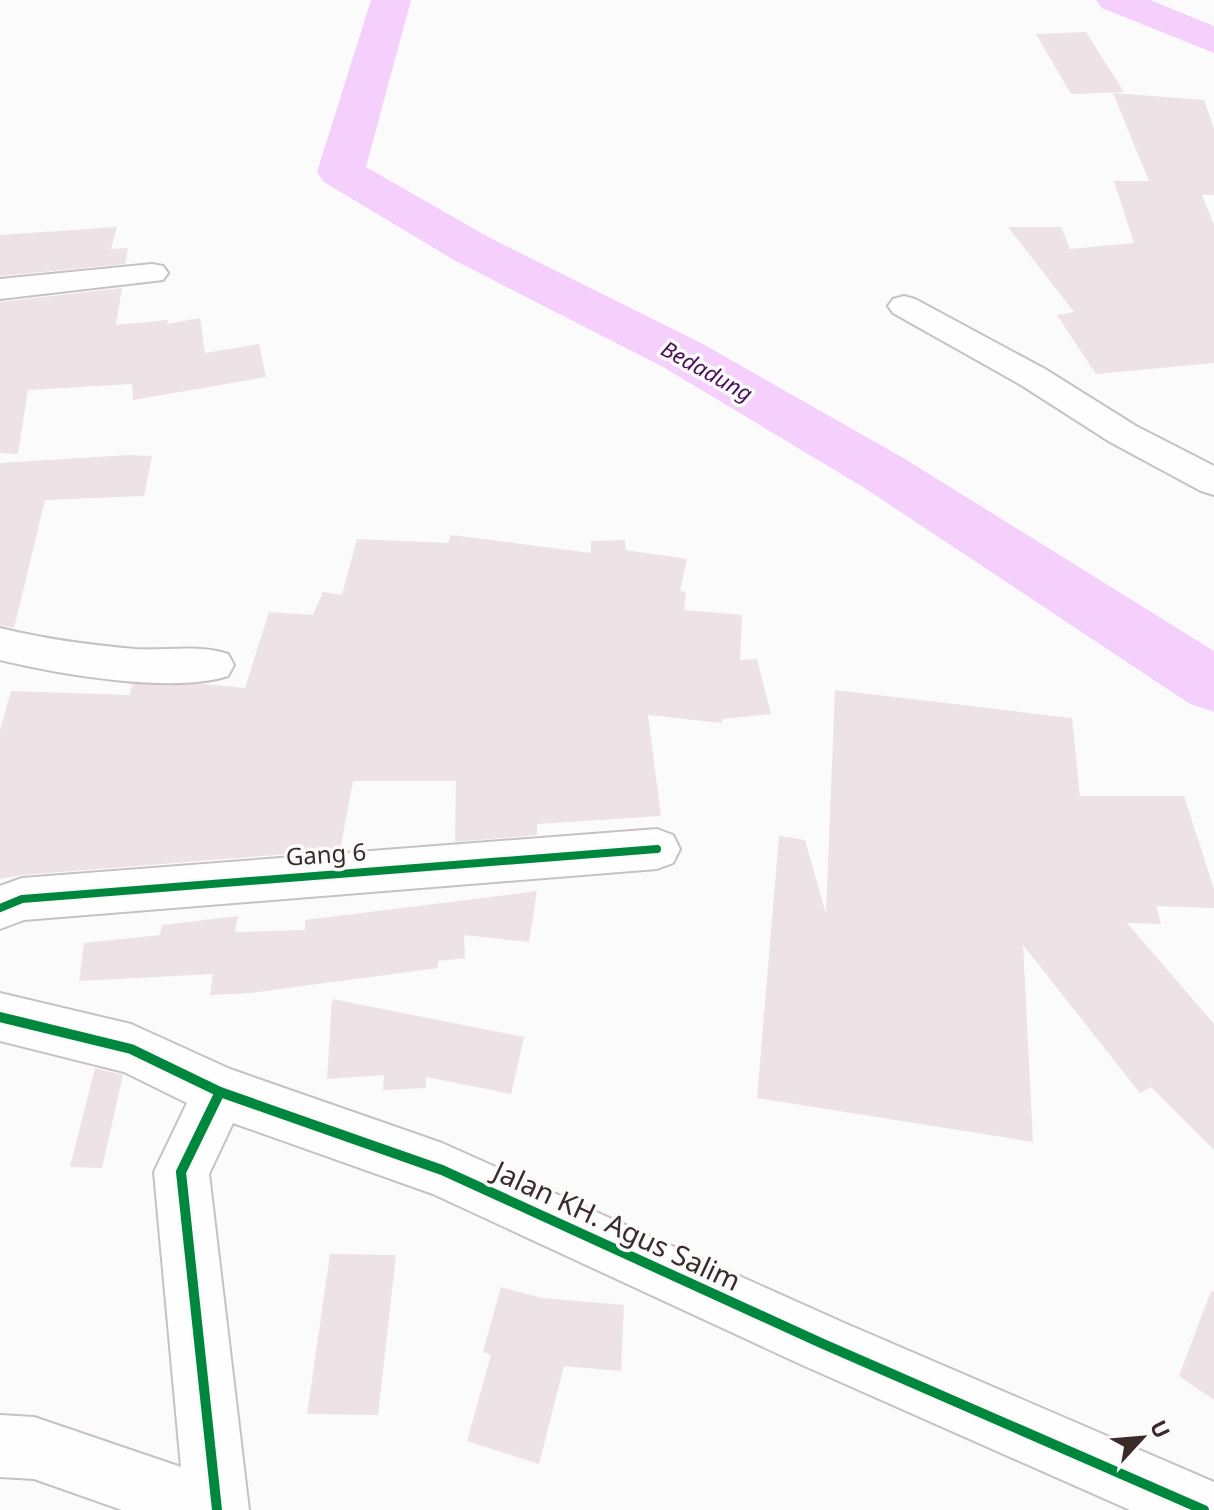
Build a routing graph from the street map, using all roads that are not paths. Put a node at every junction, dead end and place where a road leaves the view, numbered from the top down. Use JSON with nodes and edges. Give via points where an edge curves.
{"nodes":[{"id":1,"x":152,"y":273,"type":"dead end"},
{"id":2,"x":0,"y":289,"type":"edge"},
{"id":3,"x":904,"y":306,"type":"dead end"},
{"id":4,"x":1214,"y":482,"type":"edge"},
{"id":5,"x":0,"y":644,"type":"edge"},
{"id":6,"x":213,"y":665,"type":"dead end"},
{"id":7,"x":657,"y":849,"type":"dead end"},
{"id":8,"x":0,"y":908,"type":"edge"},
{"id":9,"x":0,"y":1017,"type":"edge"},
{"id":10,"x":220,"y":1092,"type":"junction"},
{"id":11,"x":0,"y":1446,"type":"edge"},
{"id":12,"x":215,"y":1510,"type":"edge"},
{"id":13,"x":1204,"y":1510,"type":"edge"}],
"edges":[{"from":1,"to":2,"type":"street"},
{"from":3,"to":4,"type":"street"},
{"from":5,"to":6,"type":"street","via":[[81,660]]},
{"from":7,"to":8,"type":"street","name":"Gang 6","via":[[22,899]]},
{"from":9,"to":10,"type":"street","name":"Jalan KH. Agus Salim","via":[[131,1049]]},
{"from":10,"to":12,"type":"street","via":[[181,1172]]},
{"from":10,"to":13,"type":"street","name":"Jalan KH. Agus Salim","via":[[442,1170]]},
{"from":11,"to":12,"type":"street","via":[[34,1448]]}]}
